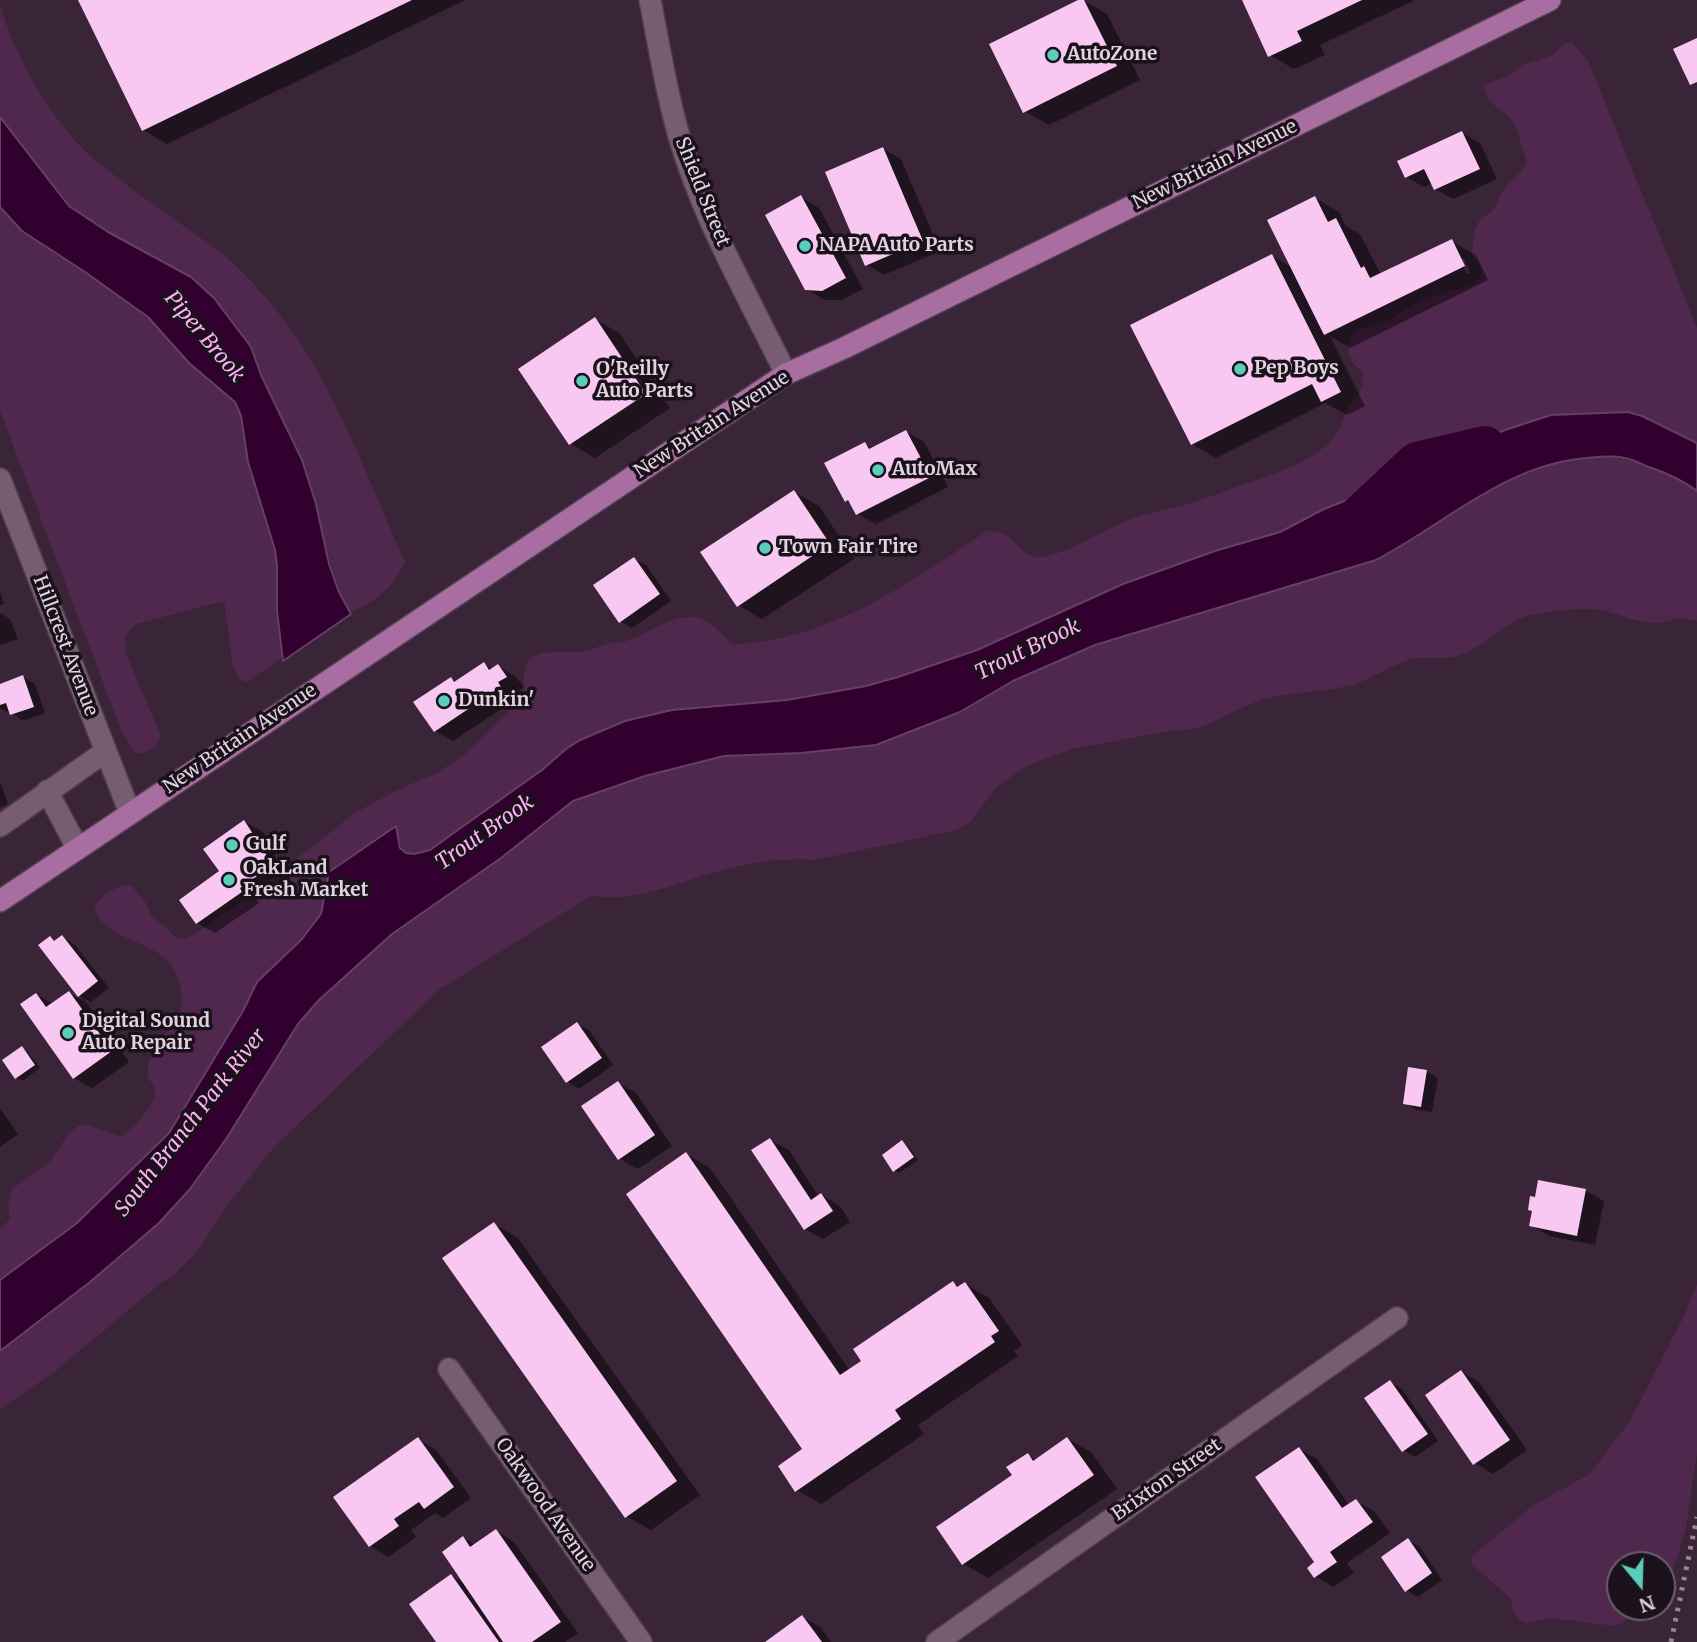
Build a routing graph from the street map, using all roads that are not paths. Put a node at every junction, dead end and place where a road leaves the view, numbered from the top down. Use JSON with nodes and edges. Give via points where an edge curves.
{"nodes":[{"id":1,"x":650,"y":0,"type":"edge"},
{"id":2,"x":1550,"y":0,"type":"edge"},
{"id":3,"x":786,"y":374,"type":"junction"},
{"id":4,"x":0,"y":479,"type":"edge"},
{"id":5,"x":106,"y":751,"type":"junction"},
{"id":6,"x":47,"y":791,"type":"junction"},
{"id":7,"x":130,"y":813,"type":"junction"},
{"id":8,"x":0,"y":826,"type":"edge"},
{"id":9,"x":78,"y":849,"type":"junction"},
{"id":10,"x":2,"y":894,"type":"edge"},
{"id":11,"x":1397,"y":1318,"type":"dead end"},
{"id":12,"x":449,"y":1369,"type":"dead end"},
{"id":13,"x":637,"y":1641,"type":"edge"},
{"id":14,"x":937,"y":1642,"type":"edge"}],
"edges":[{"from":1,"to":3,"type":"street","name":"Shield Street","via":[[679,136],[691,170],[708,216]]},
{"from":2,"to":3,"type":"main road","name":"New Britain Avenue"},
{"from":3,"to":7,"type":"main road","name":"New Britain Avenue"},
{"from":4,"to":5,"type":"street","name":"Hillcrest Avenue"},
{"from":5,"to":6,"type":"street"},
{"from":5,"to":7,"type":"street","name":"Hillcrest Avenue"},
{"from":6,"to":8,"type":"street"},
{"from":6,"to":9,"type":"street"},
{"from":7,"to":9,"type":"main road","name":"New Britain Avenue"},
{"from":9,"to":10,"type":"main road","name":"New Britain Avenue"},
{"from":11,"to":14,"type":"street","name":"Brixton Street"},
{"from":12,"to":13,"type":"street","name":"Oakwood Avenue"}]}
